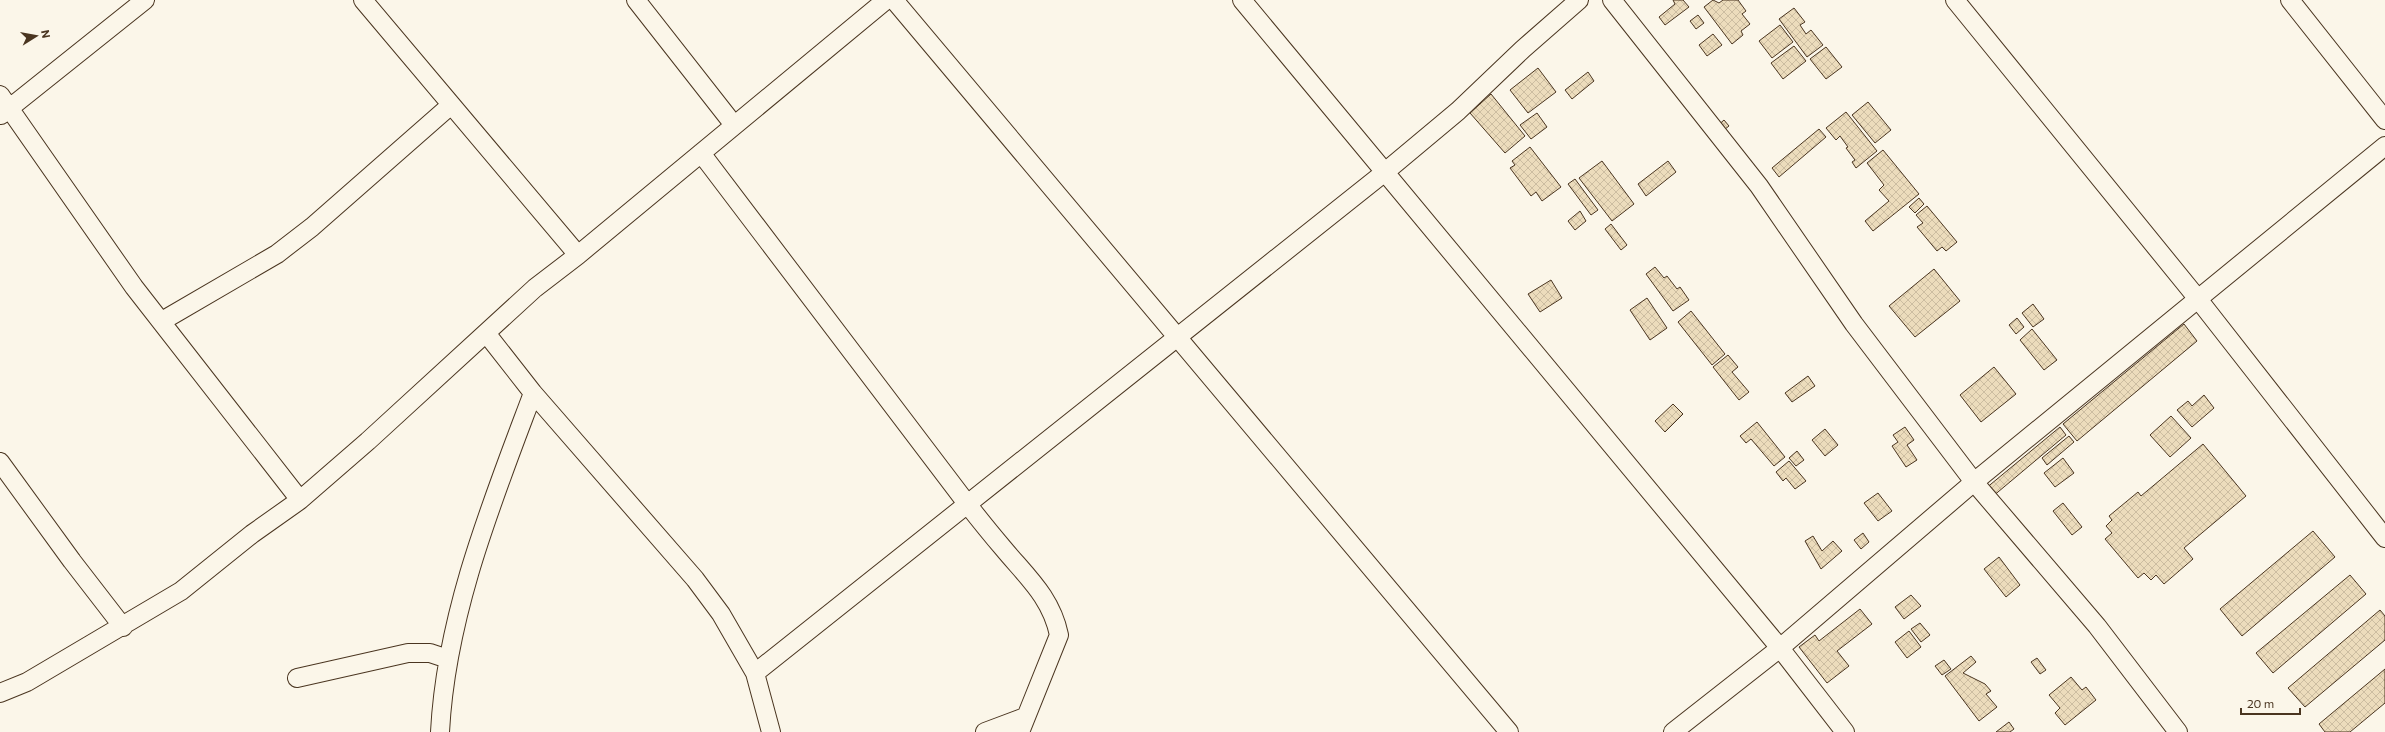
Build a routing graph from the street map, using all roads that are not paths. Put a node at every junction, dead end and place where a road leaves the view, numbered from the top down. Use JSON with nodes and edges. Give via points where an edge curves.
{"nodes":[{"id":1,"x":145,"y":0,"type":"edge"},
{"id":2,"x":363,"y":0,"type":"edge"},
{"id":3,"x":636,"y":0,"type":"edge"},
{"id":4,"x":886,"y":0,"type":"edge"},
{"id":5,"x":894,"y":0,"type":"edge"},
{"id":6,"x":1242,"y":0,"type":"edge"},
{"id":7,"x":1579,"y":0,"type":"edge"},
{"id":8,"x":1612,"y":0,"type":"edge"},
{"id":9,"x":1955,"y":0,"type":"edge"},
{"id":10,"x":2290,"y":0,"type":"edge"},
{"id":11,"x":451,"y":105,"type":"junction"},
{"id":12,"x":3,"y":107,"type":"edge"},
{"id":13,"x":2385,"y":120,"type":"edge"},
{"id":14,"x":734,"y":125,"type":"junction"},
{"id":15,"x":2385,"y":146,"type":"edge"},
{"id":16,"x":701,"y":153,"type":"junction"},
{"id":17,"x":1385,"y":172,"type":"junction"},
{"id":18,"x":578,"y":255,"type":"junction"},
{"id":19,"x":2198,"y":299,"type":"junction"},
{"id":20,"x":162,"y":321,"type":"junction"},
{"id":21,"x":486,"y":333,"type":"junction"},
{"id":22,"x":1179,"y":336,"type":"junction"},
{"id":23,"x":533,"y":393,"type":"junction"},
{"id":24,"x":0,"y":462,"type":"edge"},
{"id":25,"x":1974,"y":482,"type":"junction"},
{"id":26,"x":300,"y":500,"type":"junction"},
{"id":27,"x":968,"y":505,"type":"junction"},
{"id":28,"x":2385,"y":538,"type":"edge"},
{"id":29,"x":123,"y":627,"type":"junction"},
{"id":30,"x":1780,"y":648,"type":"junction"},
{"id":31,"x":448,"y":659,"type":"junction"},
{"id":32,"x":755,"y":673,"type":"junction"},
{"id":33,"x":297,"y":678,"type":"dead end"},
{"id":34,"x":0,"y":694,"type":"edge"},
{"id":35,"x":1023,"y":725,"type":"edge"},
{"id":36,"x":440,"y":732,"type":"edge"},
{"id":37,"x":771,"y":732,"type":"edge"},
{"id":38,"x":985,"y":732,"type":"edge"},
{"id":39,"x":1509,"y":732,"type":"edge"},
{"id":40,"x":1674,"y":732,"type":"edge"},
{"id":41,"x":1845,"y":732,"type":"edge"},
{"id":42,"x":2178,"y":732,"type":"edge"}],
"edges":[{"from":1,"to":12,"type":"street"},
{"from":2,"to":11,"type":"street"},
{"from":3,"to":14,"type":"street"},
{"from":4,"to":14,"type":"street"},
{"from":5,"to":22,"type":"street"},
{"from":6,"to":17,"type":"street"},
{"from":7,"to":17,"type":"street","via":[[1458,111]]},
{"from":8,"to":25,"type":"street","via":[[1759,186],[1854,324]]},
{"from":9,"to":19,"type":"street"},
{"from":10,"to":13,"type":"street"},
{"from":11,"to":18,"type":"street"},
{"from":11,"to":20,"type":"street","via":[[312,227],[277,254]]},
{"from":12,"to":20,"type":"street","via":[[134,287]]},
{"from":14,"to":16,"type":"street"},
{"from":15,"to":19,"type":"street"},
{"from":16,"to":18,"type":"street"},
{"from":16,"to":27,"type":"street"},
{"from":17,"to":22,"type":"street"},
{"from":17,"to":30,"type":"street"},
{"from":18,"to":21,"type":"street","via":[[535,288]]},
{"from":19,"to":25,"type":"street"},
{"from":19,"to":28,"type":"street"},
{"from":20,"to":26,"type":"street"},
{"from":21,"to":23,"type":"street"},
{"from":21,"to":26,"type":"street"},
{"from":22,"to":27,"type":"street"},
{"from":22,"to":39,"type":"street"},
{"from":23,"to":31,"type":"street","via":[[484,528]]},
{"from":23,"to":32,"type":"street","via":[[695,579],[721,614]]},
{"from":24,"to":29,"type":"street"},
{"from":25,"to":30,"type":"street"},
{"from":25,"to":42,"type":"street","via":[[2097,626]]},
{"from":26,"to":29,"type":"street","via":[[252,534],[181,592]]},
{"from":27,"to":32,"type":"street"},
{"from":27,"to":35,"type":"street","via":[[1044,594],[1056,620],[1059,635]]},
{"from":29,"to":34,"type":"street","via":[[27,682]]},
{"from":30,"to":40,"type":"street"},
{"from":30,"to":41,"type":"street"},
{"from":31,"to":33,"type":"street","via":[[430,653],[408,653]]},
{"from":31,"to":36,"type":"street"},
{"from":32,"to":37,"type":"street"},
{"from":35,"to":38,"type":"street"}]}
